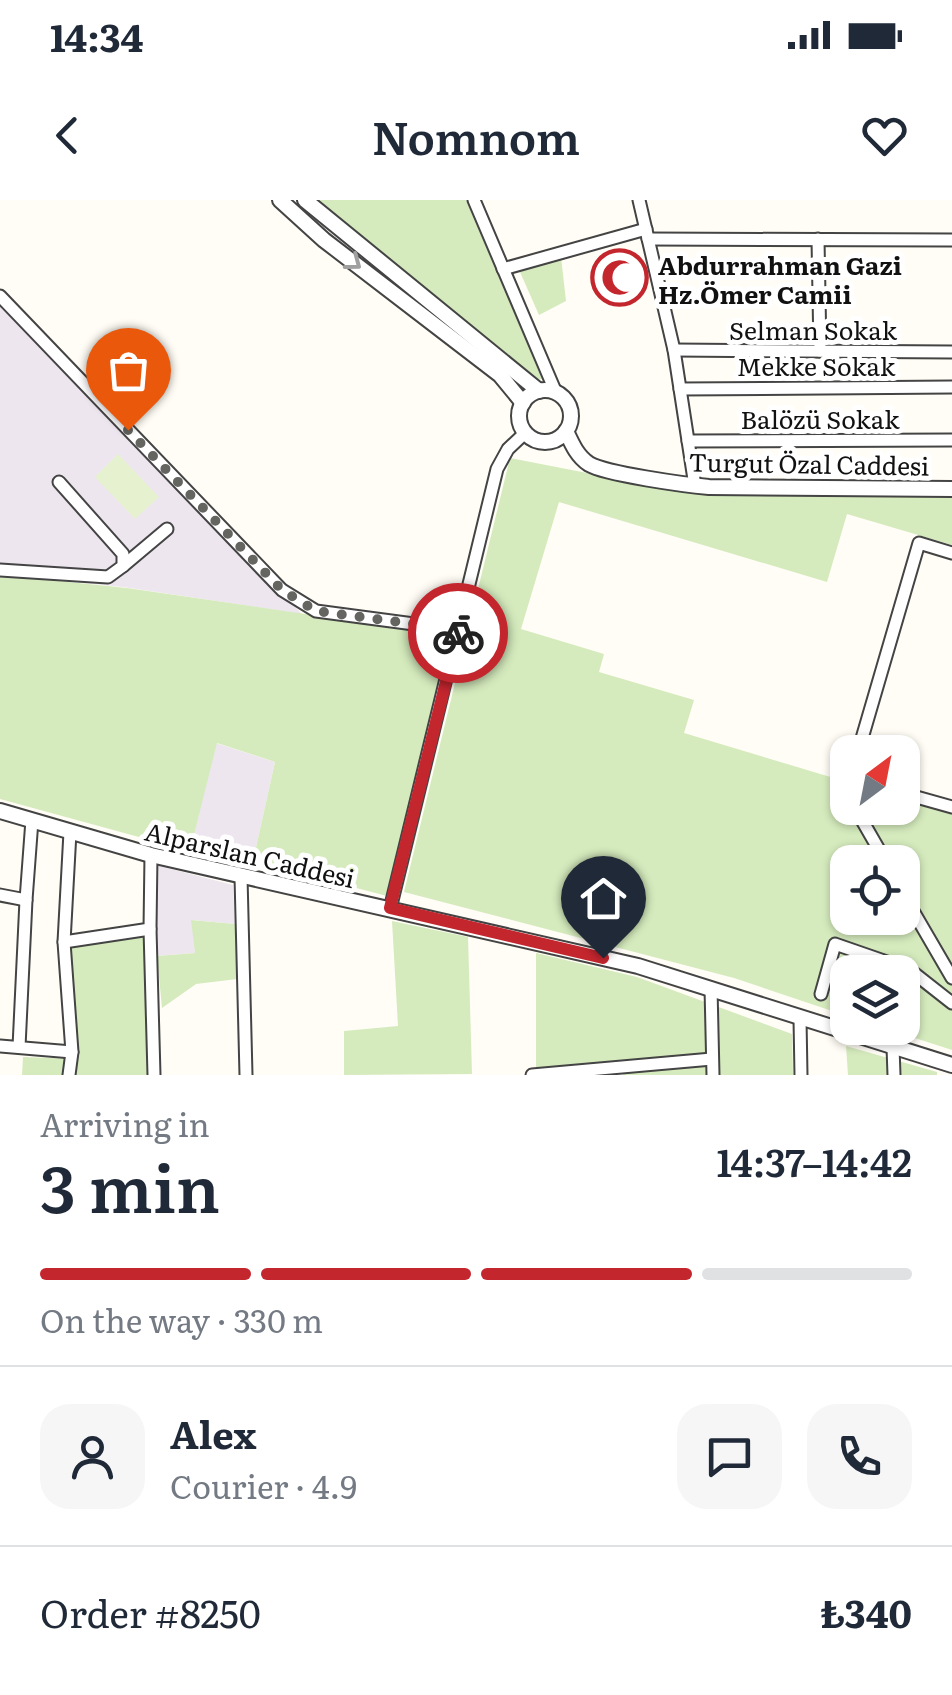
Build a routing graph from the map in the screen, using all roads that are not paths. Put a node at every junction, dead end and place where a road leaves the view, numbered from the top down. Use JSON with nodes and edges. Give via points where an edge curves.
{"nodes":[{"id":1,"x":280,"y":200,"type":"edge"},
{"id":2,"x":306,"y":200,"type":"edge"},
{"id":3,"x":474,"y":200,"type":"edge"},
{"id":4,"x":639,"y":200,"type":"edge"},
{"id":5,"x":647,"y":234,"type":"junction"},
{"id":6,"x":818,"y":239,"type":"junction"},
{"id":7,"x":952,"y":240,"type":"edge"},
{"id":8,"x":503,"y":269,"type":"junction"},
{"id":9,"x":0,"y":296,"type":"edge"},
{"id":10,"x":674,"y":350,"type":"junction"},
{"id":11,"x":820,"y":352,"type":"junction"},
{"id":12,"x":952,"y":352,"type":"edge"},
{"id":13,"x":952,"y":387,"type":"edge"},
{"id":14,"x":680,"y":389,"type":"junction"},
{"id":15,"x":538,"y":391,"type":"junction"},
{"id":16,"x":556,"y":393,"type":"junction"},
{"id":17,"x":523,"y":403,"type":"junction"},
{"id":18,"x":566,"y":431,"type":"junction"},
{"id":19,"x":525,"y":432,"type":"junction"},
{"id":20,"x":688,"y":440,"type":"junction"},
{"id":21,"x":952,"y":440,"type":"edge"},
{"id":22,"x":59,"y":482,"type":"dead end"},
{"id":23,"x":695,"y":486,"type":"junction"},
{"id":24,"x":952,"y":489,"type":"edge"},
{"id":25,"x":167,"y":529,"type":"dead end"},
{"id":26,"x":952,"y":553,"type":"edge"},
{"id":27,"x":123,"y":566,"type":"junction"},
{"id":28,"x":0,"y":570,"type":"edge"},
{"id":29,"x":459,"y":630,"type":"junction"},
{"id":30,"x":863,"y":735,"type":"edge"},
{"id":31,"x":920,"y":798,"type":"edge"},
{"id":32,"x":952,"y":808,"type":"edge"},
{"id":33,"x":0,"y":811,"type":"edge"},
{"id":34,"x":32,"y":820,"type":"junction"},
{"id":35,"x":70,"y":832,"type":"junction"},
{"id":36,"x":151,"y":855,"type":"junction"},
{"id":37,"x":241,"y":877,"type":"junction"},
{"id":38,"x":0,"y":895,"type":"edge"},
{"id":39,"x":26,"y":900,"type":"junction"},
{"id":40,"x":390,"y":908,"type":"junction"},
{"id":41,"x":920,"y":923,"type":"edge"},
{"id":42,"x":150,"y":929,"type":"junction"},
{"id":43,"x":64,"y":942,"type":"junction"},
{"id":44,"x":832,"y":955,"type":"edge"},
{"id":45,"x":856,"y":955,"type":"edge"},
{"id":46,"x":830,"y":962,"type":"edge"},
{"id":47,"x":920,"y":978,"type":"edge"},
{"id":48,"x":952,"y":978,"type":"edge"},
{"id":49,"x":711,"y":988,"type":"junction"},
{"id":50,"x":821,"y":994,"type":"dead end"},
{"id":51,"x":952,"y":1003,"type":"edge"},
{"id":52,"x":800,"y":1019,"type":"junction"},
{"id":53,"x":0,"y":1046,"type":"edge"},
{"id":54,"x":19,"y":1047,"type":"junction"},
{"id":55,"x":893,"y":1047,"type":"junction"},
{"id":56,"x":72,"y":1052,"type":"junction"},
{"id":57,"x":712,"y":1059,"type":"junction"},
{"id":58,"x":952,"y":1065,"type":"edge"},
{"id":59,"x":619,"y":1071,"type":"edge"},
{"id":60,"x":68,"y":1075,"type":"edge"},
{"id":61,"x":154,"y":1075,"type":"edge"},
{"id":62,"x":246,"y":1075,"type":"edge"},
{"id":63,"x":532,"y":1075,"type":"edge"},
{"id":64,"x":713,"y":1075,"type":"edge"},
{"id":65,"x":802,"y":1075,"type":"edge"},
{"id":66,"x":894,"y":1075,"type":"edge"}],
"edges":[{"from":1,"to":17,"type":"street","one_way":true,"via":[[500,374]]},
{"from":2,"to":15,"type":"street"},
{"from":3,"to":8,"type":"street"},
{"from":4,"to":5,"type":"street"},
{"from":5,"to":6,"type":"street"},
{"from":5,"to":8,"type":"street"},
{"from":5,"to":10,"type":"street"},
{"from":6,"to":7,"type":"street"},
{"from":6,"to":11,"type":"street"},
{"from":8,"to":16,"type":"street"},
{"from":9,"to":29,"type":"street","via":[[298,602],[316,611]]},
{"from":10,"to":11,"type":"street","name":"Selman Sokak"},
{"from":10,"to":14,"type":"street"},
{"from":11,"to":12,"type":"street","name":"Selman Sokak"},
{"from":13,"to":14,"type":"street","name":"Mekke Sokak"},
{"from":14,"to":20,"type":"street"},
{"from":15,"to":16,"type":"street"},
{"from":15,"to":17,"type":"street"},
{"from":16,"to":18,"type":"street","via":[[571,414]]},
{"from":17,"to":19,"type":"street"},
{"from":18,"to":19,"type":"street","via":[[544,442]]},
{"from":18,"to":23,"type":"street","name":"Turgut Özal Caddesi","via":[[593,466]]},
{"from":19,"to":29,"type":"street","via":[[498,469]]},
{"from":20,"to":21,"type":"street","name":"Balözü Sokak"},
{"from":20,"to":23,"type":"street"},
{"from":22,"to":27,"type":"street","via":[[122,554]]},
{"from":23,"to":24,"type":"street","name":"Turgut Özal Caddesi"},
{"from":25,"to":27,"type":"street"},
{"from":26,"to":30,"type":"street","via":[[920,544]]},
{"from":27,"to":28,"type":"street","via":[[108,577]]},
{"from":29,"to":40,"type":"street"},
{"from":31,"to":32,"type":"street"},
{"from":33,"to":34,"type":"street","name":"Alparslan Caddesi"},
{"from":34,"to":35,"type":"street","name":"Alparslan Caddesi"},
{"from":34,"to":39,"type":"street"},
{"from":35,"to":36,"type":"street","name":"Alparslan Caddesi"},
{"from":35,"to":43,"type":"street"},
{"from":36,"to":37,"type":"street","name":"Alparslan Caddesi"},
{"from":36,"to":42,"type":"street"},
{"from":37,"to":40,"type":"street","name":"Alparslan Caddesi"},
{"from":37,"to":62,"type":"street"},
{"from":38,"to":39,"type":"street"},
{"from":39,"to":54,"type":"street"},
{"from":40,"to":49,"type":"street","name":"Alparslan Caddesi"},
{"from":41,"to":48,"type":"street"},
{"from":42,"to":43,"type":"street"},
{"from":42,"to":61,"type":"street"},
{"from":43,"to":56,"type":"street"},
{"from":44,"to":45,"type":"street","via":[[835,944]]},
{"from":46,"to":50,"type":"street"},
{"from":47,"to":51,"type":"street"},
{"from":49,"to":52,"type":"street","name":"Alparslan Caddesi"},
{"from":49,"to":57,"type":"street"},
{"from":52,"to":55,"type":"street","name":"Alparslan Caddesi"},
{"from":52,"to":65,"type":"street"},
{"from":53,"to":54,"type":"street"},
{"from":54,"to":56,"type":"street"},
{"from":55,"to":58,"type":"street","name":"Alparslan Caddesi"},
{"from":55,"to":66,"type":"street"},
{"from":56,"to":60,"type":"street"},
{"from":57,"to":59,"type":"street"},
{"from":57,"to":64,"type":"street"},
{"from":59,"to":63,"type":"street"}]}
